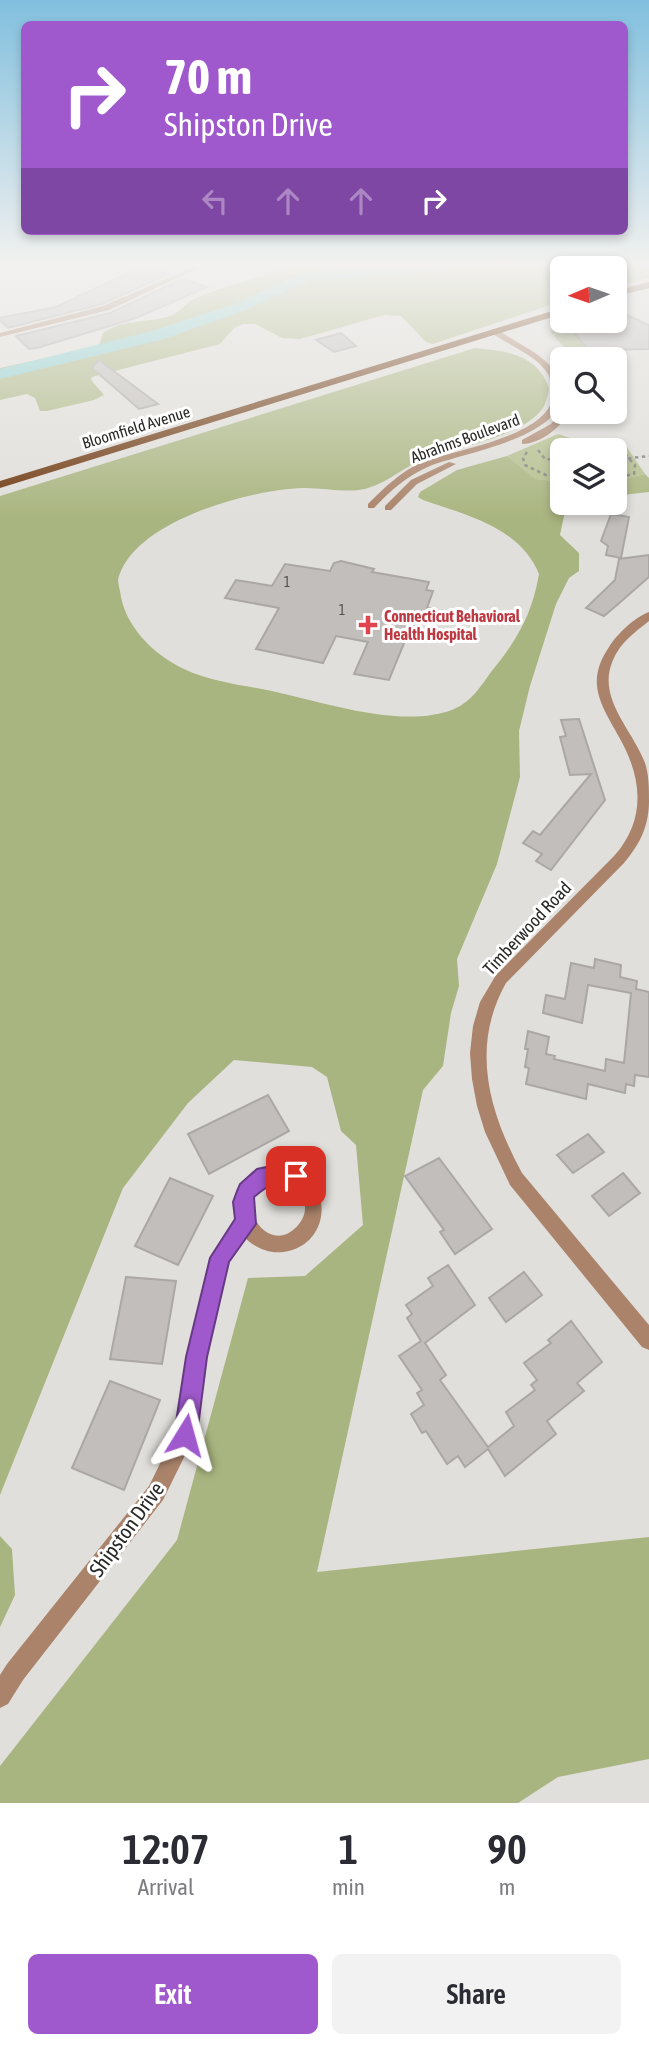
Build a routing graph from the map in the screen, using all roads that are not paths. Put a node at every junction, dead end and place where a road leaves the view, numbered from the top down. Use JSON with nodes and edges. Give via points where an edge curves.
{"nodes":[{"id":1,"x":430,"y":351,"type":"edge"},
{"id":2,"x":526,"y":351,"type":"edge"},
{"id":3,"x":555,"y":424,"type":"edge"},
{"id":4,"x":0,"y":485,"type":"edge"},
{"id":5,"x":371,"y":506,"type":"dead end"},
{"id":6,"x":388,"y":508,"type":"dead end"},
{"id":7,"x":649,"y":615,"type":"edge"},
{"id":8,"x":246,"y":1224,"type":"junction"},
{"id":9,"x":649,"y":1340,"type":"edge"},
{"id":10,"x":0,"y":1696,"type":"edge"}],
"edges":[{"from":1,"to":4,"type":"main road","name":"Bloomfield Avenue"},
{"from":2,"to":5,"type":"street","name":"Abrahms Boulevard","via":[[550,371],[558,386],[554,410],[520,434],[422,466],[390,485]]},
{"from":3,"to":6,"type":"street","name":"Abrahms Boulevard","via":[[522,443],[422,477]]},
{"from":7,"to":9,"type":"street","name":"Timberwood Road","via":[[618,642],[605,665],[604,681],[613,719],[639,764],[644,799],[639,830],[617,861],[502,978],[483,1018],[480,1067],[490,1125],[516,1179]]},
{"from":8,"to":8,"type":"street","via":[[243,1202],[247,1191],[264,1176],[286,1173],[305,1183],[311,1192],[314,1214],[294,1240],[271,1243],[252,1233]]},
{"from":8,"to":10,"type":"street","name":"Shipston Drive","via":[[220,1258],[185,1435],[156,1493]]}]}
